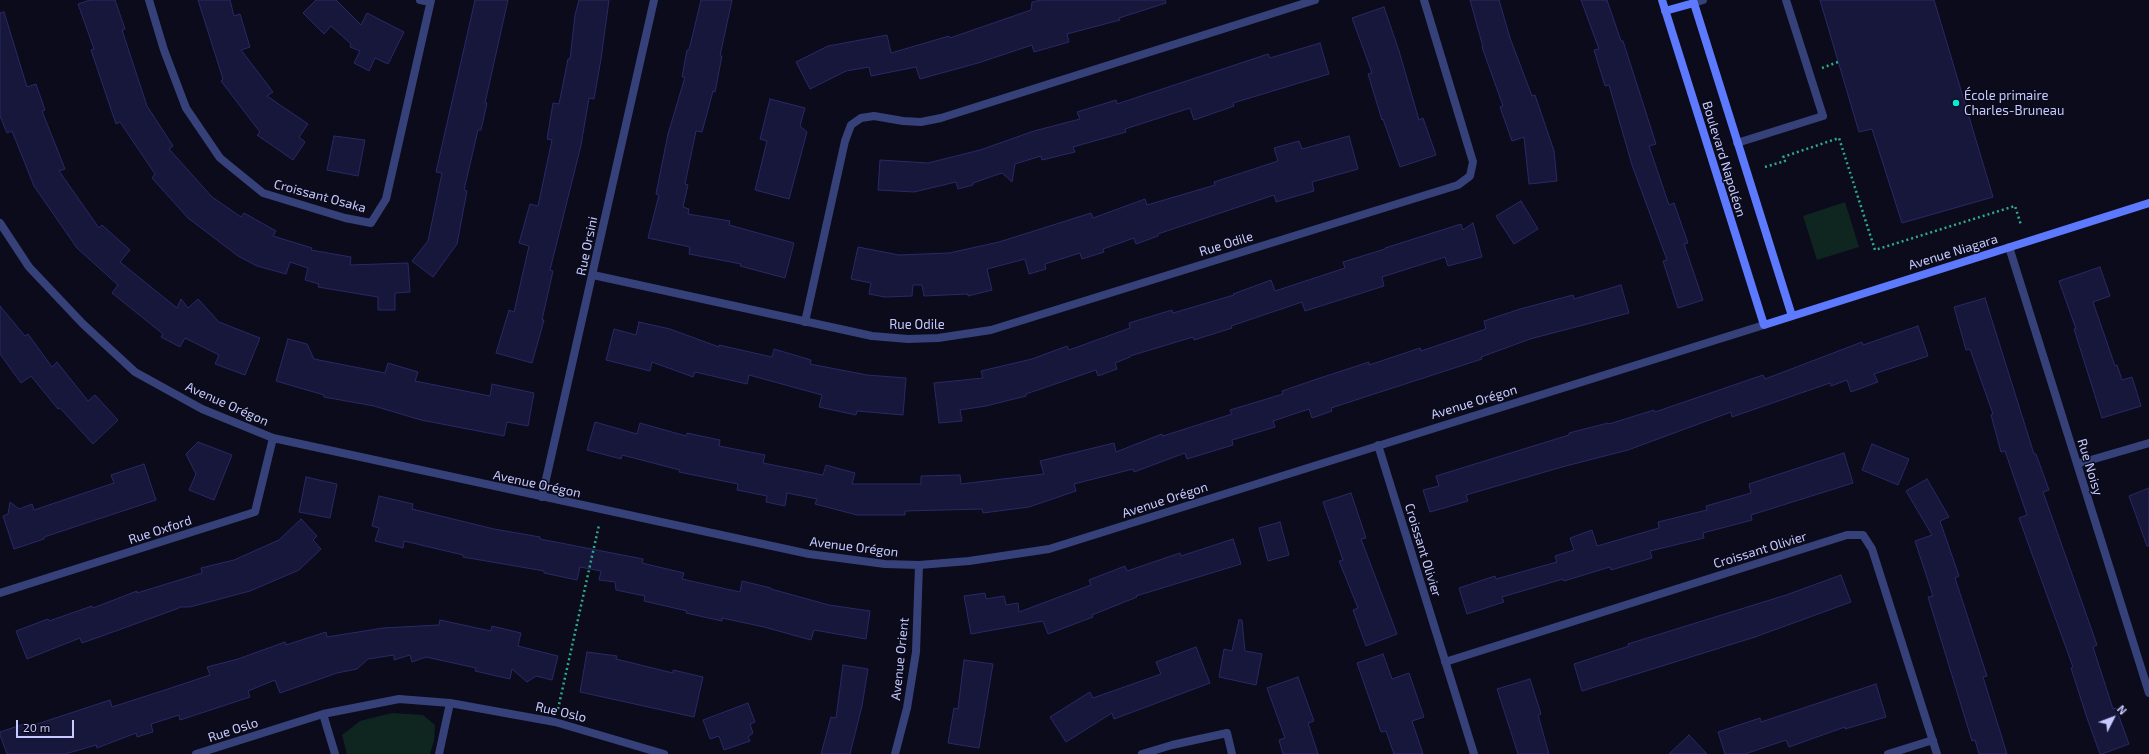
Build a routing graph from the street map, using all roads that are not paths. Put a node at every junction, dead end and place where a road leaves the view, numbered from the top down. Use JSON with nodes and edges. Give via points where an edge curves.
{"nodes":[{"id":1,"x":149,"y":0,"type":"edge"},
{"id":2,"x":420,"y":0,"type":"edge"},
{"id":3,"x":654,"y":0,"type":"edge"},
{"id":4,"x":1315,"y":0,"type":"edge"},
{"id":5,"x":1424,"y":0,"type":"edge"},
{"id":6,"x":1662,"y":0,"type":"edge"},
{"id":7,"x":1703,"y":0,"type":"edge"},
{"id":8,"x":1786,"y":0,"type":"edge"},
{"id":9,"x":431,"y":1,"type":"edge"},
{"id":10,"x":1693,"y":1,"type":"edge"},
{"id":11,"x":1665,"y":11,"type":"junction"},
{"id":12,"x":1737,"y":143,"type":"junction"},
{"id":13,"x":2149,"y":203,"type":"edge"},
{"id":14,"x":0,"y":223,"type":"edge"},
{"id":15,"x":2008,"y":247,"type":"junction"},
{"id":16,"x":593,"y":275,"type":"junction"},
{"id":17,"x":1792,"y":316,"type":"junction"},
{"id":18,"x":805,"y":322,"type":"junction"},
{"id":19,"x":1764,"y":325,"type":"junction"},
{"id":20,"x":273,"y":438,"type":"junction"},
{"id":21,"x":2149,"y":443,"type":"edge"},
{"id":22,"x":1378,"y":445,"type":"junction"},
{"id":23,"x":2077,"y":464,"type":"junction"},
{"id":24,"x":542,"y":497,"type":"junction"},
{"id":25,"x":919,"y":565,"type":"junction"},
{"id":26,"x":0,"y":594,"type":"edge"},
{"id":27,"x":1445,"y":662,"type":"junction"},
{"id":28,"x":2149,"y":693,"type":"edge"},
{"id":29,"x":450,"y":703,"type":"junction"},
{"id":30,"x":323,"y":714,"type":"junction"},
{"id":31,"x":1933,"y":740,"type":"junction"},
{"id":32,"x":196,"y":754,"type":"edge"},
{"id":33,"x":335,"y":754,"type":"edge"},
{"id":34,"x":439,"y":754,"type":"edge"},
{"id":35,"x":664,"y":754,"type":"edge"},
{"id":36,"x":895,"y":754,"type":"edge"},
{"id":37,"x":1142,"y":754,"type":"edge"},
{"id":38,"x":1232,"y":754,"type":"edge"},
{"id":39,"x":1474,"y":754,"type":"edge"},
{"id":40,"x":1888,"y":754,"type":"edge"},
{"id":41,"x":1938,"y":754,"type":"edge"}],
"edges":[{"from":1,"to":9,"type":"street","name":"Croissant Osaka","via":[[164,50],[186,108],[220,158],[263,193],[345,218],[371,222],[386,199]]},
{"from":2,"to":9,"type":"street","name":"Croissant Osaka"},
{"from":3,"to":16,"type":"street","name":"Rue Orsini"},
{"from":4,"to":18,"type":"street","via":[[941,118],[915,122],[874,116],[861,118],[851,125],[845,141]]},
{"from":5,"to":18,"type":"street","name":"Rue Odile","via":[[1473,162],[1470,176],[1458,185],[991,330],[965,335],[908,339],[872,336]]},
{"from":6,"to":11,"type":"street","name":"Boulevard Napoléon"},
{"from":7,"to":10,"type":"street"},
{"from":8,"to":12,"type":"street","via":[[1823,116]]},
{"from":10,"to":11,"type":"street"},
{"from":10,"to":12,"type":"street","name":"Boulevard Napoléon"},
{"from":11,"to":19,"type":"street","name":"Boulevard Napoléon"},
{"from":12,"to":17,"type":"street","name":"Boulevard Napoléon"},
{"from":13,"to":15,"type":"street","name":"Avenue Niagara"},
{"from":14,"to":20,"type":"street","name":"Avenue Orégon","via":[[29,267],[83,324],[136,372],[202,409]]},
{"from":15,"to":17,"type":"street","name":"Avenue Niagara"},
{"from":15,"to":23,"type":"street","name":"Rue Noisy"},
{"from":16,"to":18,"type":"street","name":"Rue Odile"},
{"from":16,"to":24,"type":"street","name":"Rue Orsini"},
{"from":17,"to":19,"type":"street","name":"Avenue Niagara"},
{"from":19,"to":22,"type":"street","name":"Avenue Orégon"},
{"from":20,"to":24,"type":"street","name":"Avenue Orégon"},
{"from":20,"to":26,"type":"street","name":"Rue Oxford","via":[[255,512]]},
{"from":21,"to":23,"type":"street"},
{"from":22,"to":25,"type":"street","name":"Avenue Orégon","via":[[1049,548],[990,559]]},
{"from":22,"to":27,"type":"street","name":"Croissant Olivier"},
{"from":23,"to":28,"type":"street","name":"Rue Noisy"},
{"from":24,"to":25,"type":"street","name":"Avenue Orégon","via":[[830,558]]},
{"from":25,"to":36,"type":"street","name":"Avenue Orient","via":[[916,652],[907,708]]},
{"from":27,"to":31,"type":"street","name":"Croissant Olivier","via":[[1847,535],[1863,535],[1872,549]]},
{"from":27,"to":39,"type":"street","name":"Croissant Olivier"},
{"from":29,"to":30,"type":"street","name":"Rue Oslo","via":[[399,699]]},
{"from":29,"to":34,"type":"street"},
{"from":29,"to":35,"type":"street","name":"Rue Oslo","via":[[555,722]]},
{"from":30,"to":32,"type":"street","name":"Rue Oslo"},
{"from":30,"to":33,"type":"street"},
{"from":31,"to":40,"type":"street"},
{"from":31,"to":41,"type":"street","name":"Croissant Olivier"},
{"from":37,"to":38,"type":"street","via":[[1227,733]]}]}
